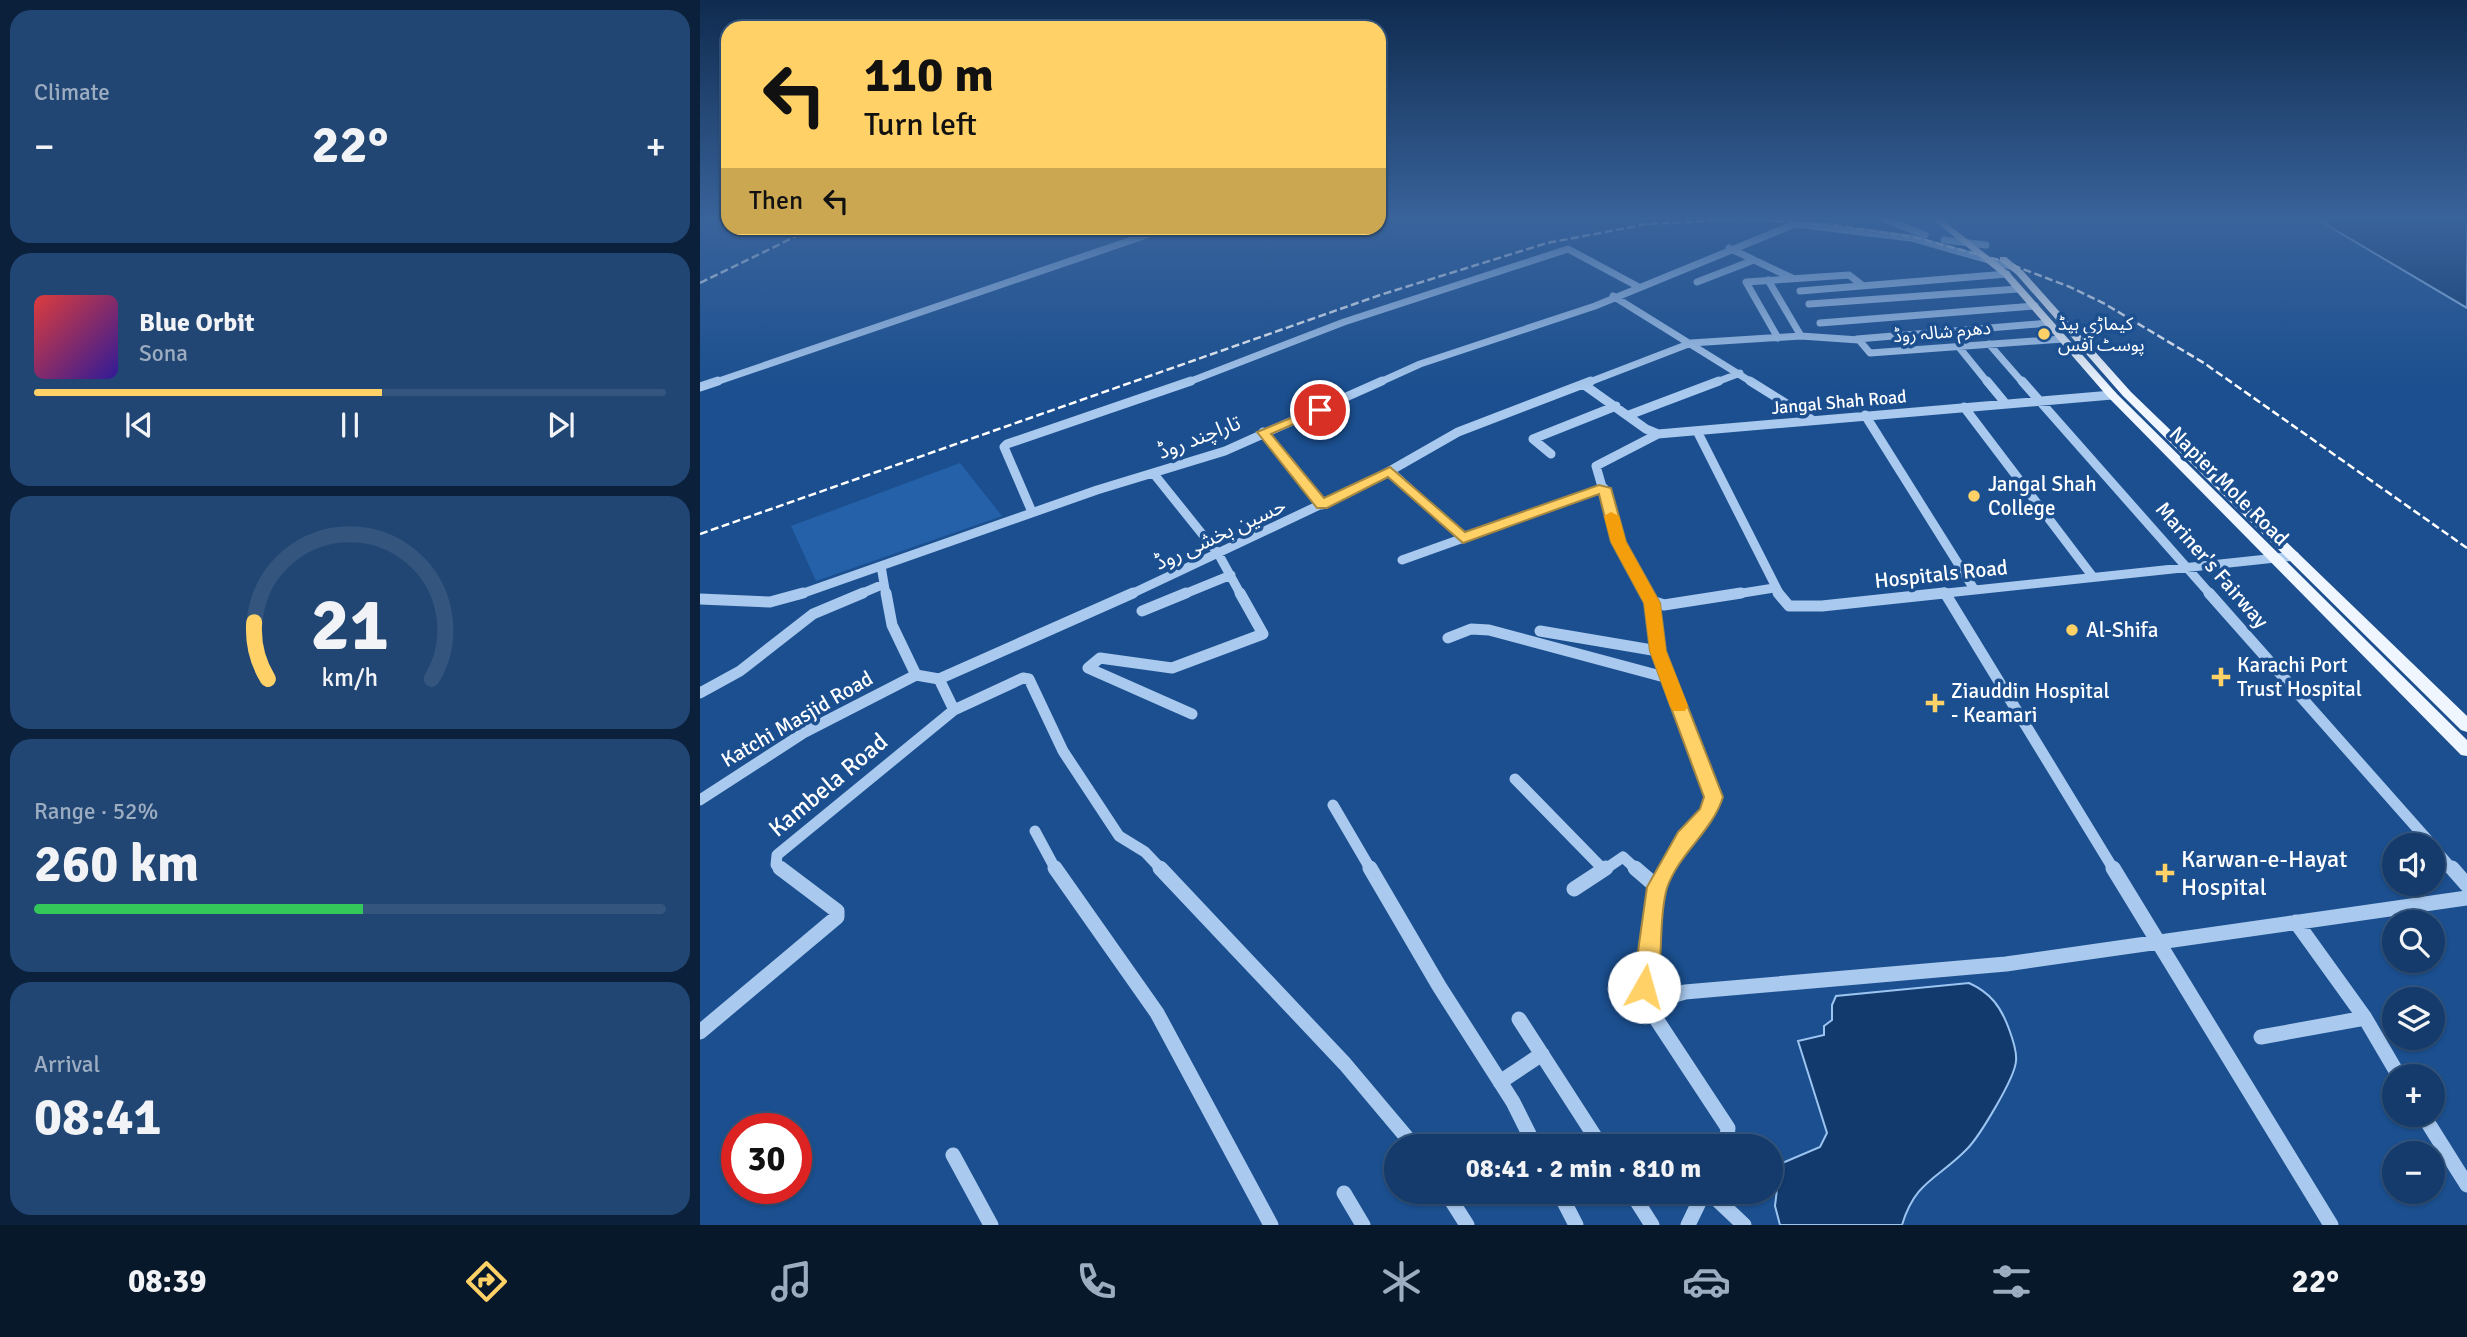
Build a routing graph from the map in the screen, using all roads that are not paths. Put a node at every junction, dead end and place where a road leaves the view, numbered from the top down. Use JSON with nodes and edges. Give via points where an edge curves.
{"nodes":[{"id":1,"x":1028,"y":275,"type":"edge"},
{"id":2,"x":1486,"y":275,"type":"edge"},
{"id":3,"x":1617,"y":275,"type":"edge"},
{"id":4,"x":1664,"y":275,"type":"edge"},
{"id":5,"x":1715,"y":275,"type":"edge"},
{"id":6,"x":1788,"y":275,"type":"edge"},
{"id":7,"x":1844,"y":275,"type":"edge"},
{"id":8,"x":1849,"y":275,"type":"edge"},
{"id":9,"x":1966,"y":275,"type":"edge"},
{"id":10,"x":2012,"y":275,"type":"edge"},
{"id":11,"x":2014,"y":275,"type":"edge"},
{"id":12,"x":1792,"y":277,"type":"junction"},
{"id":13,"x":1768,"y":280,"type":"junction"},
{"id":14,"x":1697,"y":282,"type":"dead end"},
{"id":15,"x":1862,"y":285,"type":"junction"},
{"id":16,"x":1637,"y":286,"type":"junction"},
{"id":17,"x":2018,"y":289,"type":"junction"},
{"id":18,"x":1800,"y":291,"type":"junction"},
{"id":19,"x":1613,"y":296,"type":"junction"},
{"id":20,"x":1809,"y":304,"type":"junction"},
{"id":21,"x":2035,"y":306,"type":"junction"},
{"id":22,"x":1820,"y":323,"type":"junction"},
{"id":23,"x":2049,"y":323,"type":"junction"},
{"id":24,"x":1801,"y":336,"type":"junction"},
{"id":25,"x":1830,"y":336,"type":"junction"},
{"id":26,"x":1778,"y":338,"type":"junction"},
{"id":27,"x":1857,"y":339,"type":"junction"},
{"id":28,"x":2063,"y":339,"type":"junction"},
{"id":29,"x":1691,"y":343,"type":"junction"},
{"id":30,"x":1989,"y":344,"type":"junction"},
{"id":31,"x":1958,"y":346,"type":"junction"},
{"id":32,"x":1740,"y":373,"type":"junction"},
{"id":33,"x":1583,"y":384,"type":"junction"},
{"id":34,"x":700,"y":387,"type":"edge"},
{"id":35,"x":2112,"y":395,"type":"junction"},
{"id":36,"x":2040,"y":401,"type":"junction"},
{"id":37,"x":2006,"y":404,"type":"junction"},
{"id":38,"x":1616,"y":406,"type":"junction"},
{"id":39,"x":1965,"y":407,"type":"junction"},
{"id":40,"x":1629,"y":415,"type":"junction"},
{"id":41,"x":1865,"y":415,"type":"junction"},
{"id":42,"x":1811,"y":419,"type":"junction"},
{"id":43,"x":1697,"y":431,"type":"junction"},
{"id":44,"x":1263,"y":432,"type":"junction"},
{"id":45,"x":1658,"y":434,"type":"junction"},
{"id":46,"x":1551,"y":454,"type":"dead end"},
{"id":47,"x":1390,"y":471,"type":"junction"},
{"id":48,"x":1154,"y":474,"type":"junction"},
{"id":49,"x":1604,"y":488,"type":"junction"},
{"id":50,"x":1322,"y":505,"type":"junction"},
{"id":51,"x":1032,"y":512,"type":"junction"},
{"id":52,"x":1463,"y":538,"type":"junction"},
{"id":53,"x":1219,"y":555,"type":"junction"},
{"id":54,"x":2295,"y":556,"type":"junction"},
{"id":55,"x":2273,"y":558,"type":"junction"},
{"id":56,"x":1402,"y":560,"type":"dead end"},
{"id":57,"x":881,"y":566,"type":"junction"},
{"id":58,"x":2186,"y":568,"type":"junction"},
{"id":59,"x":1231,"y":575,"type":"junction"},
{"id":60,"x":2093,"y":577,"type":"junction"},
{"id":61,"x":884,"y":584,"type":"junction"},
{"id":62,"x":1774,"y":588,"type":"junction"},
{"id":63,"x":1975,"y":589,"type":"junction"},
{"id":64,"x":1944,"y":592,"type":"junction"},
{"id":65,"x":700,"y":599,"type":"edge"},
{"id":66,"x":1652,"y":603,"type":"junction"},
{"id":67,"x":1142,"y":611,"type":"dead end"},
{"id":68,"x":1540,"y":631,"type":"dead end"},
{"id":69,"x":1448,"y":638,"type":"dead end"},
{"id":70,"x":1658,"y":651,"type":"junction"},
{"id":71,"x":916,"y":675,"type":"junction"},
{"id":72,"x":1668,"y":678,"type":"junction"},
{"id":73,"x":939,"y":679,"type":"junction"},
{"id":74,"x":700,"y":693,"type":"edge"},
{"id":75,"x":954,"y":710,"type":"junction"},
{"id":76,"x":1192,"y":714,"type":"dead end"},
{"id":77,"x":2467,"y":726,"type":"edge"},
{"id":78,"x":2467,"y":750,"type":"edge"},
{"id":79,"x":1515,"y":779,"type":"dead end"},
{"id":80,"x":700,"y":800,"type":"edge"},
{"id":81,"x":1333,"y":805,"type":"dead end"},
{"id":82,"x":1035,"y":831,"type":"dead end"},
{"id":83,"x":2420,"y":833,"type":"edge"},
{"id":84,"x":2445,"y":860,"type":"edge"},
{"id":85,"x":1603,"y":869,"type":"junction"},
{"id":86,"x":2467,"y":885,"type":"edge"},
{"id":87,"x":1657,"y":887,"type":"junction"},
{"id":88,"x":1574,"y":889,"type":"dead end"},
{"id":89,"x":2467,"y":898,"type":"edge"},
{"id":90,"x":2296,"y":922,"type":"junction"},
{"id":91,"x":2157,"y":942,"type":"junction"},
{"id":92,"x":1649,"y":1008,"type":"junction"},
{"id":93,"x":2365,"y":1017,"type":"junction"},
{"id":94,"x":1519,"y":1019,"type":"dead end"},
{"id":95,"x":700,"y":1032,"type":"edge"},
{"id":96,"x":2261,"y":1037,"type":"dead end"},
{"id":97,"x":1542,"y":1054,"type":"junction"},
{"id":98,"x":2392,"y":1064,"type":"edge"},
{"id":99,"x":1500,"y":1082,"type":"junction"},
{"id":100,"x":2431,"y":1127,"type":"edge"},
{"id":101,"x":1404,"y":1134,"type":"edge"},
{"id":102,"x":1528,"y":1134,"type":"edge"},
{"id":103,"x":1593,"y":1134,"type":"edge"},
{"id":104,"x":1727,"y":1134,"type":"edge"},
{"id":105,"x":953,"y":1155,"type":"dead end"},
{"id":106,"x":2467,"y":1185,"type":"edge"},
{"id":107,"x":1344,"y":1193,"type":"dead end"},
{"id":108,"x":1454,"y":1204,"type":"edge"},
{"id":109,"x":1565,"y":1204,"type":"edge"},
{"id":110,"x":1639,"y":1204,"type":"edge"},
{"id":111,"x":1700,"y":1204,"type":"edge"},
{"id":112,"x":1720,"y":1204,"type":"edge"},
{"id":113,"x":991,"y":1225,"type":"edge"},
{"id":114,"x":1271,"y":1225,"type":"edge"},
{"id":115,"x":1363,"y":1225,"type":"edge"},
{"id":116,"x":1467,"y":1225,"type":"edge"},
{"id":117,"x":1576,"y":1225,"type":"edge"},
{"id":118,"x":1652,"y":1225,"type":"edge"},
{"id":119,"x":1688,"y":1225,"type":"edge"},
{"id":120,"x":1744,"y":1225,"type":"edge"},
{"id":121,"x":2331,"y":1225,"type":"edge"}],
"edges":[{"from":1,"to":34,"type":"street"},
{"from":2,"to":51,"type":"street","via":[[1007,444],[1004,447]]},
{"from":3,"to":16,"type":"street"},
{"from":4,"to":16,"type":"street","name":"تاراچند روڈ"},
{"from":5,"to":14,"type":"street"},
{"from":6,"to":12,"type":"street"},
{"from":7,"to":12,"type":"street"},
{"from":8,"to":15,"type":"street"},
{"from":9,"to":15,"type":"street"},
{"from":10,"to":17,"type":"main road","name":"Napier Mole Road"},
{"from":11,"to":54,"type":"main road","name":"Napier Mole Road","via":[[2126,394]]},
{"from":12,"to":13,"type":"street"},
{"from":12,"to":18,"type":"street"},
{"from":13,"to":24,"type":"street"},
{"from":13,"to":26,"type":"street","via":[[1745,284]]},
{"from":15,"to":18,"type":"street"},
{"from":16,"to":19,"type":"street","name":"تاراچند روڈ"},
{"from":17,"to":20,"type":"street"},
{"from":17,"to":21,"type":"main road","name":"Napier Mole Road"},
{"from":18,"to":20,"type":"street"},
{"from":19,"to":29,"type":"street"},
{"from":19,"to":44,"type":"street","name":"تاراچند روڈ","via":[[1595,306],[1420,363]]},
{"from":20,"to":22,"type":"street"},
{"from":21,"to":22,"type":"street"},
{"from":21,"to":23,"type":"main road","name":"Napier Mole Road"},
{"from":22,"to":25,"type":"street"},
{"from":23,"to":27,"type":"street"},
{"from":23,"to":28,"type":"main road","name":"Napier Mole Road"},
{"from":24,"to":25,"type":"street","name":"دھرم شالہ روڈ"},
{"from":24,"to":26,"type":"street","name":"دھرم شالہ روڈ"},
{"from":25,"to":27,"type":"street","name":"دھرم شالہ روڈ"},
{"from":26,"to":29,"type":"street","name":"حسین بخشی روڈ"},
{"from":27,"to":31,"type":"street","name":"دھرم شالہ روڈ","via":[[1870,353]]},
{"from":28,"to":30,"type":"street","name":"دھرم شالہ روڈ"},
{"from":28,"to":35,"type":"main road","name":"Napier Mole Road"},
{"from":29,"to":32,"type":"street"},
{"from":29,"to":33,"type":"street","name":"حسین بخشی روڈ"},
{"from":30,"to":31,"type":"street","name":"دھرم شالہ روڈ"},
{"from":30,"to":36,"type":"street","name":"Mariner's Fairway"},
{"from":31,"to":37,"type":"street"},
{"from":32,"to":40,"type":"street"},
{"from":32,"to":42,"type":"street"},
{"from":33,"to":38,"type":"street"},
{"from":33,"to":47,"type":"street","name":"حسین بخشی روڈ","via":[[1458,432]]},
{"from":35,"to":36,"type":"street","name":"Jangal Shah Road"},
{"from":35,"to":55,"type":"main road","name":"Napier Mole Road"},
{"from":36,"to":37,"type":"street","name":"Jangal Shah Road"},
{"from":36,"to":58,"type":"street","name":"Mariner's Fairway"},
{"from":37,"to":39,"type":"street","name":"Jangal Shah Road"},
{"from":38,"to":40,"type":"street"},
{"from":38,"to":46,"type":"street","via":[[1533,439]]},
{"from":39,"to":41,"type":"street","name":"Jangal Shah Road"},
{"from":39,"to":60,"type":"street"},
{"from":40,"to":45,"type":"street"},
{"from":41,"to":42,"type":"street","name":"Jangal Shah Road"},
{"from":41,"to":63,"type":"street"},
{"from":42,"to":43,"type":"street","name":"Jangal Shah Road"},
{"from":43,"to":45,"type":"street","name":"Jangal Shah Road"},
{"from":43,"to":62,"type":"street","name":"Hospitals Road"},
{"from":44,"to":48,"type":"street","name":"تاراچند روڈ","via":[[1225,451]]},
{"from":44,"to":50,"type":"street"},
{"from":45,"to":49,"type":"street","via":[[1599,462],[1596,466]]},
{"from":47,"to":50,"type":"street","name":"حسین بخشی روڈ"},
{"from":47,"to":52,"type":"street"},
{"from":48,"to":51,"type":"street","name":"تاراچند روڈ"},
{"from":48,"to":53,"type":"street"},
{"from":49,"to":52,"type":"street"},
{"from":49,"to":66,"type":"street","via":[[1618,542]]},
{"from":50,"to":53,"type":"street","name":"حسین بخشی روڈ"},
{"from":51,"to":57,"type":"street","name":"تاراچند روڈ"},
{"from":52,"to":56,"type":"street"},
{"from":53,"to":59,"type":"street"},
{"from":53,"to":73,"type":"street","name":"حسین بخشی روڈ"},
{"from":54,"to":55,"type":"street","name":"Hospitals Road"},
{"from":54,"to":77,"type":"main road","name":"Napier Mole Road"},
{"from":55,"to":58,"type":"street","name":"Hospitals Road"},
{"from":55,"to":78,"type":"main road","name":"Napier Mole Road"},
{"from":57,"to":61,"type":"street"},
{"from":57,"to":65,"type":"street","name":"تاراچند روڈ","via":[[770,602]]},
{"from":58,"to":60,"type":"street","name":"Hospitals Road"},
{"from":58,"to":83,"type":"street","name":"Mariner's Fairway"},
{"from":59,"to":67,"type":"street"},
{"from":59,"to":76,"type":"street","via":[[1264,631],[1259,637],[1172,668],[1100,658],[1088,668]]},
{"from":60,"to":63,"type":"street","name":"Hospitals Road"},
{"from":61,"to":71,"type":"street","via":[[892,625]]},
{"from":61,"to":74,"type":"street","via":[[813,614],[740,671]]},
{"from":62,"to":64,"type":"street","name":"Hospitals Road","via":[[1785,604],[1794,607]]},
{"from":62,"to":66,"type":"street","via":[[1664,606]]},
{"from":63,"to":64,"type":"street","name":"Hospitals Road"},
{"from":64,"to":91,"type":"street"},
{"from":66,"to":70,"type":"street"},
{"from":68,"to":70,"type":"street"},
{"from":69,"to":72,"type":"street","via":[[1471,629],[1489,630]]},
{"from":70,"to":72,"type":"street"},
{"from":71,"to":73,"type":"street"},
{"from":71,"to":80,"type":"street","name":"Katchi Masjid Road","via":[[806,732]]},
{"from":72,"to":87,"type":"street","via":[[1713,803],[1685,838]]},
{"from":73,"to":75,"type":"street"},
{"from":75,"to":95,"type":"street","name":"Kambela Road","via":[[777,855],[776,865],[836,911],[837,918]]},
{"from":75,"to":101,"type":"street","via":[[1029,679],[1063,751],[1119,836],[1145,852],[1235,946]]},
{"from":79,"to":85,"type":"street"},
{"from":81,"to":99,"type":"street"},
{"from":82,"to":114,"type":"street","via":[[1084,914],[1156,1012]]},
{"from":84,"to":86,"type":"street","name":"Mariner's Fairway"},
{"from":85,"to":87,"type":"street","via":[[1623,857]]},
{"from":85,"to":88,"type":"street"},
{"from":87,"to":92,"type":"street","via":[[1644,987]]},
{"from":89,"to":90,"type":"street"},
{"from":90,"to":91,"type":"street"},
{"from":90,"to":93,"type":"street"},
{"from":91,"to":92,"type":"street","via":[[2006,964],[1685,992]]},
{"from":91,"to":121,"type":"street"},
{"from":92,"to":104,"type":"street","via":[[1728,1128]]},
{"from":93,"to":96,"type":"street"},
{"from":93,"to":98,"type":"street"},
{"from":94,"to":97,"type":"street"},
{"from":97,"to":99,"type":"street"},
{"from":97,"to":103,"type":"street"},
{"from":99,"to":102,"type":"street"},
{"from":100,"to":106,"type":"street"},
{"from":105,"to":113,"type":"street"},
{"from":107,"to":115,"type":"street"},
{"from":108,"to":116,"type":"street"},
{"from":109,"to":117,"type":"street"},
{"from":110,"to":118,"type":"street"},
{"from":111,"to":119,"type":"street"},
{"from":112,"to":120,"type":"street"}]}
